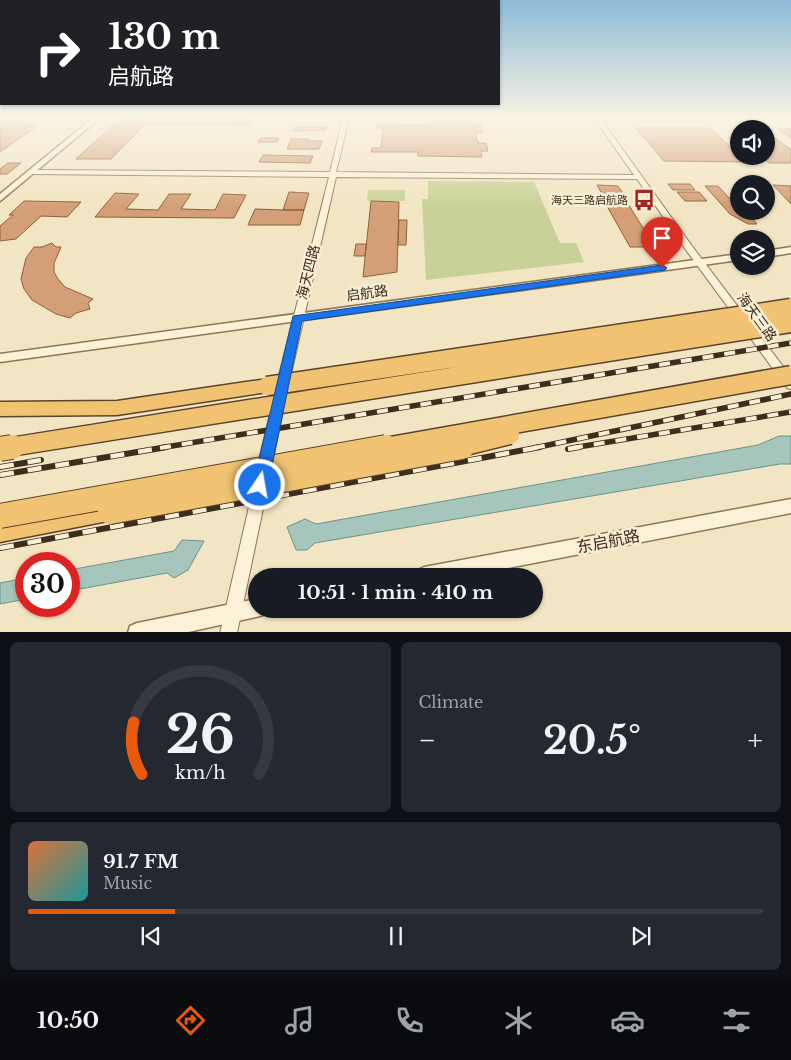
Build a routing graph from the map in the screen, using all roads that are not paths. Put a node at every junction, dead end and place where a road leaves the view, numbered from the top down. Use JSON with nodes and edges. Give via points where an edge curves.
{"nodes":[{"id":1,"x":61,"y":147,"type":"edge"},
{"id":2,"x":339,"y":147,"type":"edge"},
{"id":3,"x":617,"y":147,"type":"edge"},
{"id":4,"x":32,"y":172,"type":"junction"},
{"id":5,"x":332,"y":174,"type":"junction"},
{"id":6,"x":638,"y":177,"type":"junction"},
{"id":7,"x":0,"y":198,"type":"edge"},
{"id":8,"x":791,"y":250,"type":"edge"},
{"id":9,"x":775,"y":253,"type":"edge"},
{"id":10,"x":730,"y":259,"type":"edge"},
{"id":11,"x":700,"y":263,"type":"junction"},
{"id":12,"x":791,"y":308,"type":"edge"},
{"id":13,"x":297,"y":318,"type":"junction"},
{"id":14,"x":701,"y":321,"type":"junction"},
{"id":15,"x":791,"y":322,"type":"edge"},
{"id":16,"x":0,"y":358,"type":"edge"},
{"id":17,"x":791,"y":375,"type":"edge"},
{"id":18,"x":284,"y":376,"type":"junction"},
{"id":19,"x":791,"y":386,"type":"edge"},
{"id":20,"x":0,"y":410,"type":"edge"},
{"id":21,"x":592,"y":410,"type":"junction"},
{"id":22,"x":0,"y":449,"type":"edge"},
{"id":23,"x":791,"y":506,"type":"edge"},
{"id":24,"x":0,"y":516,"type":"edge"},
{"id":25,"x":0,"y":531,"type":"edge"},
{"id":26,"x":466,"y":568,"type":"edge"},
{"id":27,"x":248,"y":610,"type":"edge"},
{"id":28,"x":233,"y":613,"type":"junction"},
{"id":29,"x":137,"y":632,"type":"edge"},
{"id":30,"x":228,"y":632,"type":"edge"}],
"edges":[{"from":1,"to":4,"type":"street"},
{"from":2,"to":5,"type":"street","name":"海天四路"},
{"from":3,"to":6,"type":"street","name":"海天三路"},
{"from":4,"to":5,"type":"street"},
{"from":4,"to":7,"type":"street"},
{"from":5,"to":6,"type":"street"},
{"from":5,"to":13,"type":"street","name":"海天四路"},
{"from":6,"to":11,"type":"street","name":"海天三路"},
{"from":8,"to":9,"type":"street"},
{"from":10,"to":11,"type":"street","name":"启航路"},
{"from":11,"to":13,"type":"street","name":"启航路"},
{"from":11,"to":19,"type":"street","name":"海天三路"},
{"from":12,"to":14,"type":"highway","bridge":true},
{"from":13,"to":16,"type":"street","name":"启航路"},
{"from":13,"to":18,"type":"street","name":"海天四路"},
{"from":14,"to":18,"type":"highway","bridge":true,"via":[[661,320]]},
{"from":14,"to":20,"type":"highway","bridge":true,"via":[[117,408]]},
{"from":15,"to":22,"type":"highway","bridge":true},
{"from":17,"to":21,"type":"highway","bridge":true},
{"from":18,"to":28,"type":"street","name":"海天四路"},
{"from":21,"to":24,"type":"highway","bridge":true},
{"from":21,"to":25,"type":"highway","bridge":true,"via":[[535,429],[450,450]]},
{"from":23,"to":26,"type":"street","name":"东启航路"},
{"from":27,"to":28,"type":"street"},
{"from":28,"to":29,"type":"street"},
{"from":28,"to":30,"type":"street","name":"海天四路"}]}
